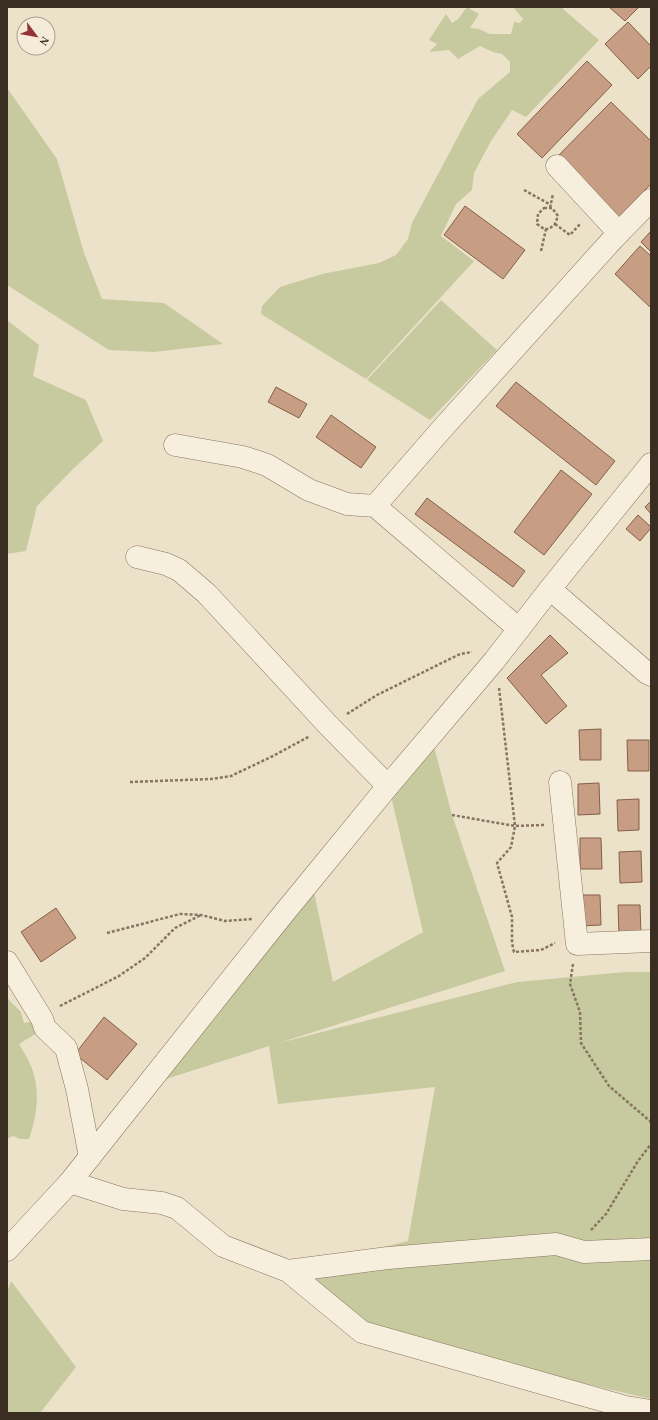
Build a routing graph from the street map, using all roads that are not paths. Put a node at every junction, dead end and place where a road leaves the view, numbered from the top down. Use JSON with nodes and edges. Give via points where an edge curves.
{"nodes":[{"id":1,"x":557,"y":166,"type":"dead end"},
{"id":2,"x":651,"y":200,"type":"edge"},
{"id":3,"x":619,"y":233,"type":"junction"},
{"id":4,"x":175,"y":445,"type":"dead end"},
{"id":5,"x":651,"y":464,"type":"edge"},
{"id":6,"x":375,"y":506,"type":"junction"},
{"id":7,"x":137,"y":557,"type":"dead end"},
{"id":8,"x":550,"y":588,"type":"junction"},
{"id":9,"x":519,"y":629,"type":"junction"},
{"id":10,"x":650,"y":677,"type":"edge"},
{"id":11,"x":560,"y":782,"type":"dead end"},
{"id":12,"x":388,"y":786,"type":"junction"},
{"id":13,"x":651,"y":941,"type":"edge"},
{"id":14,"x":7,"y":962,"type":"edge"},
{"id":15,"x":90,"y":1157,"type":"junction"},
{"id":16,"x":70,"y":1182,"type":"junction"},
{"id":17,"x":651,"y":1249,"type":"edge"},
{"id":18,"x":7,"y":1250,"type":"edge"},
{"id":19,"x":288,"y":1271,"type":"junction"},
{"id":20,"x":625,"y":1410,"type":"edge"},
{"id":21,"x":651,"y":1411,"type":"edge"}],
"edges":[{"from":1,"to":3,"type":"street"},
{"from":2,"to":3,"type":"street"},
{"from":3,"to":6,"type":"street"},
{"from":4,"to":6,"type":"street","via":[[266,465],[309,490],[347,504]]},
{"from":5,"to":8,"type":"street"},
{"from":6,"to":9,"type":"street"},
{"from":7,"to":12,"type":"street","via":[[179,570],[206,593]]},
{"from":8,"to":9,"type":"street"},
{"from":8,"to":10,"type":"street"},
{"from":9,"to":12,"type":"street"},
{"from":11,"to":13,"type":"street","via":[[577,944]]},
{"from":12,"to":15,"type":"street"},
{"from":14,"to":15,"type":"street","via":[[45,1028],[66,1048]]},
{"from":15,"to":16,"type":"street"},
{"from":16,"to":18,"type":"street"},
{"from":16,"to":19,"type":"street","via":[[122,1199],[162,1203],[177,1208],[223,1246]]},
{"from":17,"to":19,"type":"street","via":[[584,1252],[556,1244],[388,1258]]},
{"from":19,"to":20,"type":"street","via":[[362,1332]]},
{"from":20,"to":21,"type":"street"}]}
